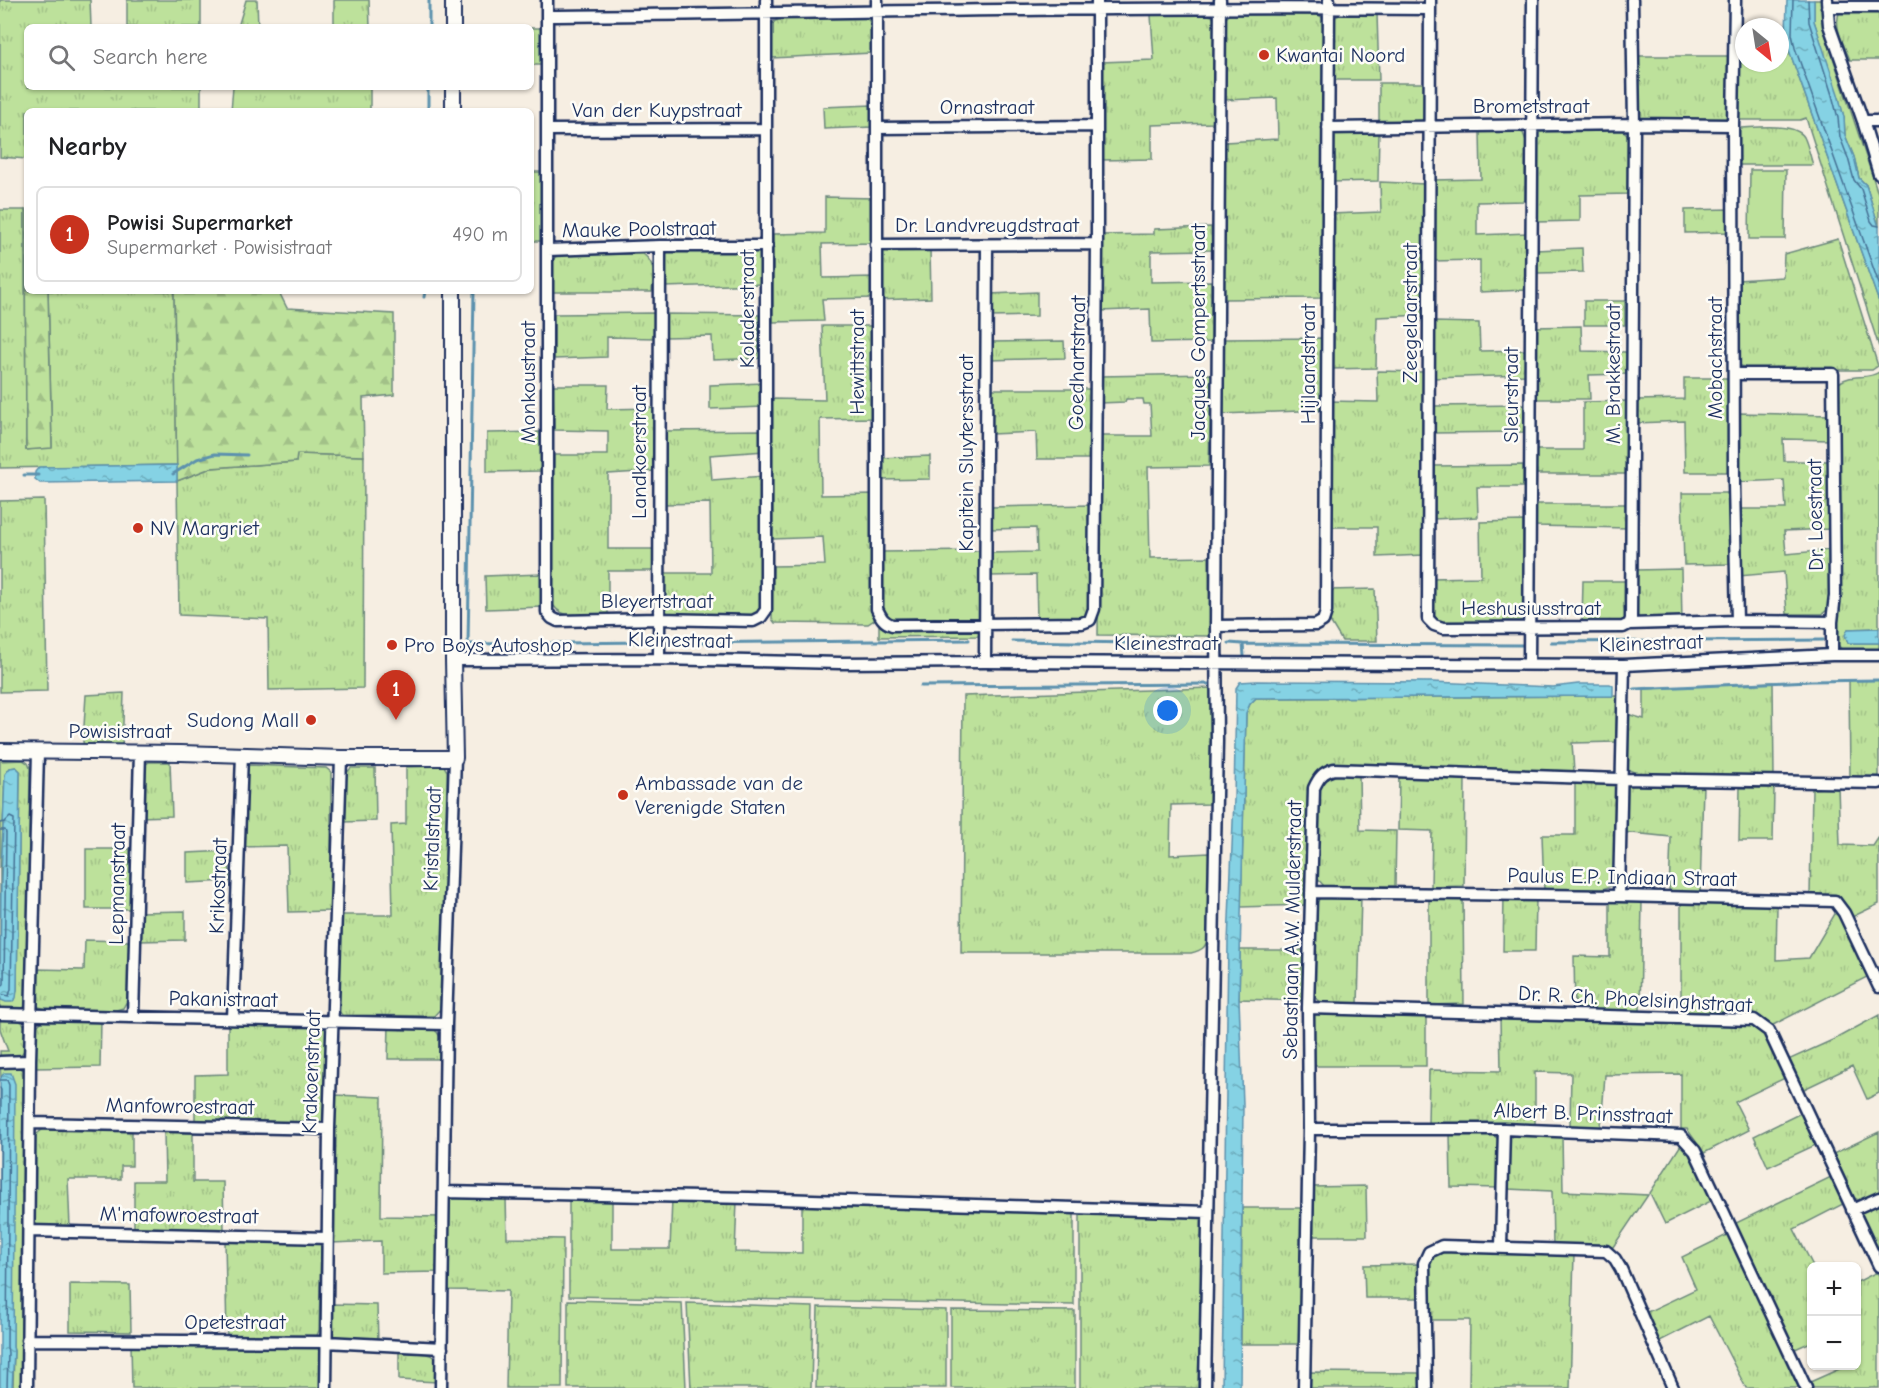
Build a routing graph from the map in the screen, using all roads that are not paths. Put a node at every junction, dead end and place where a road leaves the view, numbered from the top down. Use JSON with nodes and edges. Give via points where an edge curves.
{"nodes":[{"id":1,"x":453,"y":0,"type":"edge"},
{"id":2,"x":547,"y":0,"type":"edge"},
{"id":3,"x":766,"y":0,"type":"edge"},
{"id":4,"x":1533,"y":0,"type":"edge"},
{"id":5,"x":1632,"y":0,"type":"edge"},
{"id":6,"x":1735,"y":0,"type":"edge"},
{"id":7,"x":1220,"y":4,"type":"edge"},
{"id":8,"x":1329,"y":4,"type":"edge"},
{"id":9,"x":1430,"y":4,"type":"edge"},
{"id":10,"x":1827,"y":4,"type":"edge"},
{"id":11,"x":877,"y":5,"type":"edge"},
{"id":12,"x":1097,"y":5,"type":"edge"},
{"id":13,"x":1879,"y":7,"type":"edge"},
{"id":14,"x":765,"y":14,"type":"junction"},
{"id":15,"x":547,"y":16,"type":"junction"},
{"id":16,"x":453,"y":24,"type":"edge"},
{"id":17,"x":453,"y":90,"type":"edge"},
{"id":18,"x":453,"y":108,"type":"edge"},
{"id":19,"x":1863,"y":121,"type":"junction"},
{"id":20,"x":1879,"y":121,"type":"edge"},
{"id":21,"x":1635,"y":124,"type":"junction"},
{"id":22,"x":1733,"y":125,"type":"junction"},
{"id":23,"x":1097,"y":126,"type":"junction"},
{"id":24,"x":1430,"y":126,"type":"junction"},
{"id":25,"x":1532,"y":126,"type":"junction"},
{"id":26,"x":877,"y":128,"type":"junction"},
{"id":27,"x":1328,"y":128,"type":"junction"},
{"id":28,"x":766,"y":129,"type":"junction"},
{"id":29,"x":547,"y":130,"type":"junction"},
{"id":30,"x":1879,"y":174,"type":"edge"},
{"id":31,"x":1097,"y":244,"type":"junction"},
{"id":32,"x":876,"y":245,"type":"junction"},
{"id":33,"x":987,"y":245,"type":"junction"},
{"id":34,"x":660,"y":246,"type":"junction"},
{"id":35,"x":767,"y":246,"type":"junction"},
{"id":36,"x":548,"y":250,"type":"junction"},
{"id":37,"x":453,"y":294,"type":"edge"},
{"id":38,"x":1734,"y":374,"type":"junction"},
{"id":39,"x":761,"y":617,"type":"joint"},
{"id":40,"x":552,"y":618,"type":"joint"},
{"id":41,"x":659,"y":619,"type":"junction"},
{"id":42,"x":1737,"y":621,"type":"junction"},
{"id":43,"x":1832,"y":622,"type":"junction"},
{"id":44,"x":984,"y":623,"type":"junction"},
{"id":45,"x":1629,"y":624,"type":"junction"},
{"id":46,"x":1434,"y":625,"type":"joint"},
{"id":47,"x":1216,"y":626,"type":"junction"},
{"id":48,"x":1530,"y":627,"type":"junction"},
{"id":49,"x":1832,"y":655,"type":"junction"},
{"id":50,"x":1879,"y":656,"type":"edge"},
{"id":51,"x":659,"y":659,"type":"junction"},
{"id":52,"x":453,"y":660,"type":"junction"},
{"id":53,"x":985,"y":662,"type":"junction"},
{"id":54,"x":1217,"y":663,"type":"junction"},
{"id":55,"x":1529,"y":664,"type":"junction"},
{"id":56,"x":1624,"y":665,"type":"junction"},
{"id":57,"x":0,"y":751,"type":"edge"},
{"id":58,"x":38,"y":752,"type":"junction"},
{"id":59,"x":140,"y":752,"type":"junction"},
{"id":60,"x":242,"y":754,"type":"junction"},
{"id":61,"x":341,"y":758,"type":"junction"},
{"id":62,"x":455,"y":758,"type":"junction"},
{"id":63,"x":1620,"y":778,"type":"junction"},
{"id":64,"x":1879,"y":783,"type":"edge"},
{"id":65,"x":1311,"y":891,"type":"junction"},
{"id":66,"x":1619,"y":896,"type":"junction"},
{"id":67,"x":1879,"y":987,"type":"edge"},
{"id":68,"x":1308,"y":1008,"type":"junction"},
{"id":69,"x":0,"y":1014,"type":"edge"},
{"id":70,"x":32,"y":1014,"type":"junction"},
{"id":71,"x":133,"y":1017,"type":"junction"},
{"id":72,"x":233,"y":1019,"type":"junction"},
{"id":73,"x":332,"y":1020,"type":"junction"},
{"id":74,"x":446,"y":1023,"type":"junction"},
{"id":75,"x":30,"y":1061,"type":"junction"},
{"id":76,"x":0,"y":1062,"type":"edge"},
{"id":77,"x":31,"y":1123,"type":"junction"},
{"id":78,"x":328,"y":1129,"type":"junction"},
{"id":79,"x":1309,"y":1129,"type":"junction"},
{"id":80,"x":1504,"y":1129,"type":"junction"},
{"id":81,"x":445,"y":1192,"type":"junction"},
{"id":82,"x":1879,"y":1198,"type":"edge"},
{"id":83,"x":1852,"y":1210,"type":"junction"},
{"id":84,"x":1208,"y":1212,"type":"junction"},
{"id":85,"x":29,"y":1231,"type":"junction"},
{"id":86,"x":327,"y":1238,"type":"junction"},
{"id":87,"x":1501,"y":1247,"type":"junction"},
{"id":88,"x":1879,"y":1266,"type":"edge"},
{"id":89,"x":27,"y":1340,"type":"junction"},
{"id":90,"x":326,"y":1342,"type":"junction"},
{"id":91,"x":442,"y":1348,"type":"junction"},
{"id":92,"x":27,"y":1388,"type":"edge"},
{"id":93,"x":326,"y":1388,"type":"edge"},
{"id":94,"x":441,"y":1388,"type":"edge"},
{"id":95,"x":1204,"y":1388,"type":"edge"},
{"id":96,"x":1304,"y":1388,"type":"edge"},
{"id":97,"x":1426,"y":1388,"type":"edge"},
{"id":98,"x":1673,"y":1388,"type":"edge"},
{"id":99,"x":1806,"y":1388,"type":"edge"}],
"edges":[{"from":1,"to":16,"type":"street"},
{"from":2,"to":15,"type":"street","name":"Monkoustraat"},
{"from":3,"to":14,"type":"street","name":"Koladerstraat"},
{"from":4,"to":25,"type":"street","name":"Sleurstraat"},
{"from":5,"to":21,"type":"street","name":"M. Brakkestraat"},
{"from":6,"to":22,"type":"street","name":"Mobachstraat"},
{"from":7,"to":8,"type":"street"},
{"from":7,"to":12,"type":"street"},
{"from":7,"to":47,"type":"street","name":"Jacques Gompertsstraat"},
{"from":8,"to":9,"type":"street"},
{"from":8,"to":27,"type":"street","name":"Hijlaardstraat"},
{"from":9,"to":24,"type":"street","name":"Zeegelaarstraat"},
{"from":10,"to":13,"type":"street"},
{"from":10,"to":19,"type":"street","via":[[1829,25]]},
{"from":11,"to":12,"type":"street"},
{"from":11,"to":14,"type":"street"},
{"from":11,"to":26,"type":"street","name":"Hewittstraat"},
{"from":12,"to":23,"type":"street","name":"Goedhartstraat"},
{"from":14,"to":15,"type":"street"},
{"from":14,"to":28,"type":"street","name":"Koladerstraat"},
{"from":15,"to":29,"type":"street","name":"Monkoustraat"},
{"from":17,"to":18,"type":"street"},
{"from":19,"to":20,"type":"street"},
{"from":19,"to":30,"type":"street"},
{"from":21,"to":22,"type":"street","name":"Brometstraat"},
{"from":21,"to":25,"type":"street","name":"Brometstraat"},
{"from":21,"to":45,"type":"street","name":"M. Brakkestraat"},
{"from":22,"to":38,"type":"street","name":"Mobachstraat"},
{"from":23,"to":26,"type":"street","name":"Ornastraat"},
{"from":23,"to":31,"type":"street","name":"Goedhartstraat"},
{"from":24,"to":25,"type":"street","name":"Brometstraat"},
{"from":24,"to":27,"type":"street","name":"Brometstraat"},
{"from":24,"to":46,"type":"street","name":"Zeegelaarstraat","via":[[1428,619]]},
{"from":25,"to":48,"type":"street","name":"Sleurstraat"},
{"from":26,"to":32,"type":"street","name":"Hewittstraat"},
{"from":27,"to":47,"type":"street","name":"Hijlaardstraat","via":[[1326,612],[1323,621],[1316,625]]},
{"from":28,"to":29,"type":"street","name":"Van der Kuypstraat"},
{"from":28,"to":35,"type":"street","name":"Koladerstraat"},
{"from":29,"to":36,"type":"street","name":"Monkoustraat"},
{"from":31,"to":33,"type":"street","name":"Dr. Landvreugdstraat"},
{"from":31,"to":44,"type":"street","name":"Goedhartstraat","via":[[1094,609],[1090,620],[1082,623]]},
{"from":32,"to":33,"type":"street","name":"Dr. Landvreugdstraat"},
{"from":32,"to":44,"type":"street","name":"Hewittstraat","via":[[878,609],[881,618],[892,625]]},
{"from":33,"to":44,"type":"street","name":"Kapitein Sluytersstraat"},
{"from":34,"to":35,"type":"street","name":"Mauke Poolstraat"},
{"from":34,"to":36,"type":"street","name":"Mauke Poolstraat"},
{"from":34,"to":41,"type":"street","name":"Landkoerstraat"},
{"from":35,"to":39,"type":"street","name":"Koladerstraat","via":[[766,610]]},
{"from":36,"to":40,"type":"street","name":"Monkoustraat","via":[[547,612]]},
{"from":37,"to":52,"type":"street","name":"Kristalstraat"},
{"from":38,"to":42,"type":"street","name":"Mobachstraat"},
{"from":38,"to":43,"type":"street","name":"Dr. Loestraat","via":[[1833,374]]},
{"from":39,"to":41,"type":"street","name":"Bleyertstraat","via":[[753,621]]},
{"from":40,"to":41,"type":"street","name":"Bleyertstraat"},
{"from":41,"to":51,"type":"street","name":"Landkoerstraat"},
{"from":42,"to":43,"type":"street"},
{"from":42,"to":45,"type":"street","name":"Heshusiusstraat"},
{"from":43,"to":49,"type":"street","name":"Dr. Loestraat"},
{"from":44,"to":53,"type":"street","name":"Kapitein Sluytersstraat"},
{"from":45,"to":48,"type":"street","name":"Heshusiusstraat"},
{"from":46,"to":48,"type":"street","name":"Heshusiusstraat"},
{"from":47,"to":54,"type":"street","name":"Jacques Gompertsstraat"},
{"from":48,"to":55,"type":"street","name":"Sleurstraat"},
{"from":49,"to":50,"type":"street","name":"Kleinestraat"},
{"from":49,"to":56,"type":"street","name":"Kleinestraat"},
{"from":51,"to":52,"type":"street","name":"Kleinestraat"},
{"from":51,"to":53,"type":"street","name":"Kleinestraat"},
{"from":52,"to":62,"type":"street","name":"Kristalstraat"},
{"from":53,"to":54,"type":"street","name":"Kleinestraat"},
{"from":54,"to":55,"type":"street","name":"Kleinestraat"},
{"from":54,"to":84,"type":"street","name":"Jacques Gompertsstraat"},
{"from":55,"to":56,"type":"street","name":"Kleinestraat"},
{"from":56,"to":63,"type":"street"},
{"from":57,"to":58,"type":"street","name":"Powisistraat"},
{"from":58,"to":59,"type":"street","name":"Powisistraat"},
{"from":58,"to":70,"type":"street"},
{"from":59,"to":60,"type":"street","name":"Powisistraat"},
{"from":59,"to":71,"type":"street","name":"Lepmanstraat"},
{"from":60,"to":61,"type":"street","name":"Powisistraat"},
{"from":60,"to":72,"type":"street","name":"Krikostraat"},
{"from":61,"to":62,"type":"street","name":"Powisistraat"},
{"from":61,"to":73,"type":"street","name":"Krakoenstraat"},
{"from":62,"to":74,"type":"street","name":"Kristalstraat"},
{"from":63,"to":64,"type":"street"},
{"from":63,"to":65,"type":"street","name":"Sebastiaan A.W. Mulderstraat","via":[[1335,769],[1325,772],[1314,788]]},
{"from":63,"to":66,"type":"street"},
{"from":65,"to":66,"type":"street","name":"Paulus E.P. Indiaan Straat"},
{"from":65,"to":68,"type":"street","name":"Sebastiaan A.W. Mulderstraat"},
{"from":66,"to":67,"type":"street","name":"Paulus E.P. Indiaan Straat","via":[[1835,901]]},
{"from":68,"to":79,"type":"street","name":"Sebastiaan A.W. Mulderstraat"},
{"from":68,"to":83,"type":"street","name":"Dr. R. Ch. Phoelsinghstraat","via":[[1754,1020],[1769,1031]]},
{"from":69,"to":70,"type":"street","name":"Pakanistraat"},
{"from":70,"to":71,"type":"street","name":"Pakanistraat"},
{"from":70,"to":75,"type":"street"},
{"from":71,"to":72,"type":"street","name":"Pakanistraat"},
{"from":72,"to":73,"type":"street","name":"Pakanistraat"},
{"from":73,"to":74,"type":"street","name":"Pakanistraat"},
{"from":73,"to":78,"type":"street","name":"Krakoenstraat"},
{"from":74,"to":81,"type":"street","name":"Kristalstraat"},
{"from":75,"to":76,"type":"street"},
{"from":75,"to":77,"type":"street"},
{"from":77,"to":78,"type":"street","name":"Manfowroestraat"},
{"from":77,"to":85,"type":"street"},
{"from":78,"to":86,"type":"street","name":"Krakoenstraat"},
{"from":79,"to":80,"type":"street","name":"Albert B. Prinsstraat"},
{"from":79,"to":96,"type":"street","name":"Sebastiaan A.W. Mulderstraat"},
{"from":80,"to":87,"type":"street"},
{"from":80,"to":99,"type":"street","name":"Albert B. Prinsstraat","via":[[1682,1136],[1695,1150]]},
{"from":81,"to":84,"type":"street"},
{"from":81,"to":91,"type":"street","name":"Kristalstraat"},
{"from":82,"to":83,"type":"street"},
{"from":83,"to":88,"type":"street","name":"Dr. R. Ch. Phoelsinghstraat"},
{"from":84,"to":95,"type":"street","name":"Jacques Gompertsstraat"},
{"from":85,"to":86,"type":"street","name":"M'mafowroestraat"},
{"from":85,"to":89,"type":"street"},
{"from":86,"to":90,"type":"street","name":"Krakoenstraat"},
{"from":87,"to":97,"type":"street","via":[[1442,1246],[1429,1252],[1424,1263]]},
{"from":87,"to":98,"type":"street","via":[[1606,1251],[1621,1269]]},
{"from":89,"to":90,"type":"street","name":"Opetestraat"},
{"from":89,"to":92,"type":"street"},
{"from":90,"to":91,"type":"street","name":"Opetestraat"},
{"from":90,"to":93,"type":"street","name":"Krakoenstraat"},
{"from":91,"to":94,"type":"street","name":"Kristalstraat"}]}
